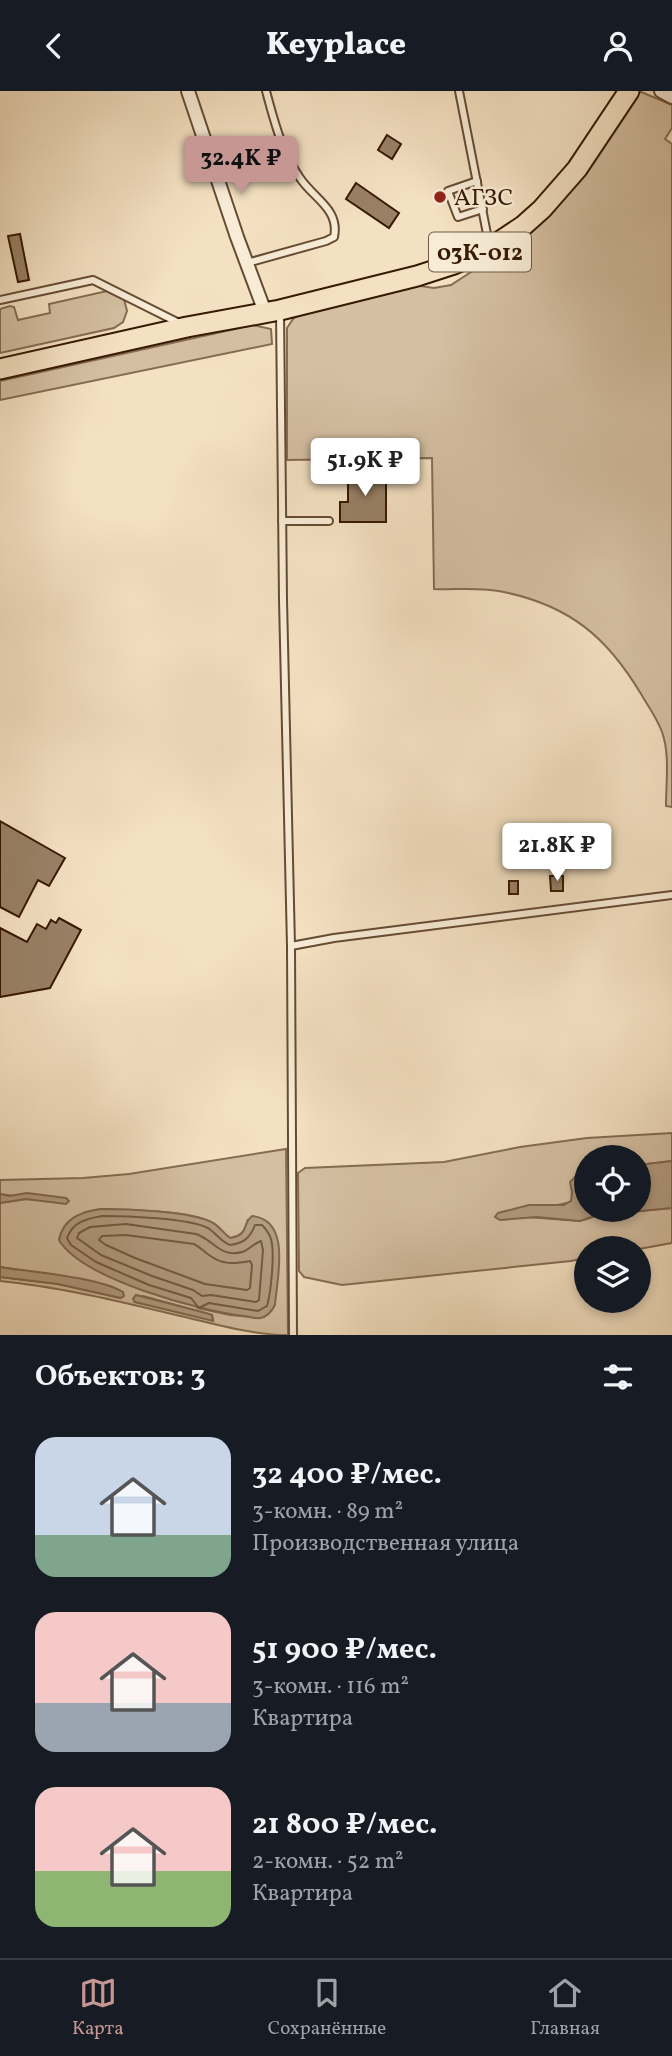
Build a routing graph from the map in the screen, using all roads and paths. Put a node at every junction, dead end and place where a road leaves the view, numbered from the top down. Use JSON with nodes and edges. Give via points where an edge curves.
{"nodes":[{"id":1,"x":188,"y":91,"type":"edge"},
{"id":2,"x":266,"y":91,"type":"edge"},
{"id":3,"x":459,"y":91,"type":"edge"},
{"id":4,"x":629,"y":91,"type":"edge"},
{"id":5,"x":661,"y":91,"type":"edge"},
{"id":6,"x":672,"y":97,"type":"edge"},
{"id":7,"x":477,"y":181,"type":"junction"},
{"id":8,"x":482,"y":209,"type":"junction"},
{"id":9,"x":490,"y":248,"type":"junction"},
{"id":10,"x":247,"y":263,"type":"junction"},
{"id":11,"x":0,"y":300,"type":"edge"},
{"id":12,"x":273,"y":311,"type":"junction"},
{"id":13,"x":187,"y":327,"type":"junction"},
{"id":14,"x":0,"y":369,"type":"edge"},
{"id":15,"x":282,"y":521,"type":"junction"},
{"id":16,"x":329,"y":521,"type":"dead end"},
{"id":17,"x":672,"y":895,"type":"edge"},
{"id":18,"x":291,"y":946,"type":"junction"},
{"id":19,"x":293,"y":1335,"type":"edge"}],
"edges":[{"from":1,"to":10,"type":"street"},
{"from":2,"to":10,"type":"lane","via":[[291,163],[330,211],[336,228],[334,237],[326,241]]},
{"from":3,"to":7,"type":"lane"},
{"from":4,"to":9,"type":"main road","number":"03К-012","via":[[560,190],[523,226]]},
{"from":5,"to":6,"type":"street"},
{"from":7,"to":8,"type":"lane"},
{"from":7,"to":8,"type":"lane","via":[[448,191],[458,217]]},
{"from":8,"to":9,"type":"lane"},
{"from":9,"to":12,"type":"main road","number":"03К-012","via":[[417,276]]},
{"from":10,"to":12,"type":"street"},
{"from":11,"to":13,"type":"lane","via":[[93,280]]},
{"from":12,"to":13,"type":"main road","number":"03К-012"},
{"from":12,"to":15,"type":"lane"},
{"from":13,"to":14,"type":"main road","number":"03К-012"},
{"from":15,"to":16,"type":"lane"},
{"from":15,"to":18,"type":"lane"},
{"from":17,"to":18,"type":"lane"},
{"from":18,"to":19,"type":"lane"}]}
